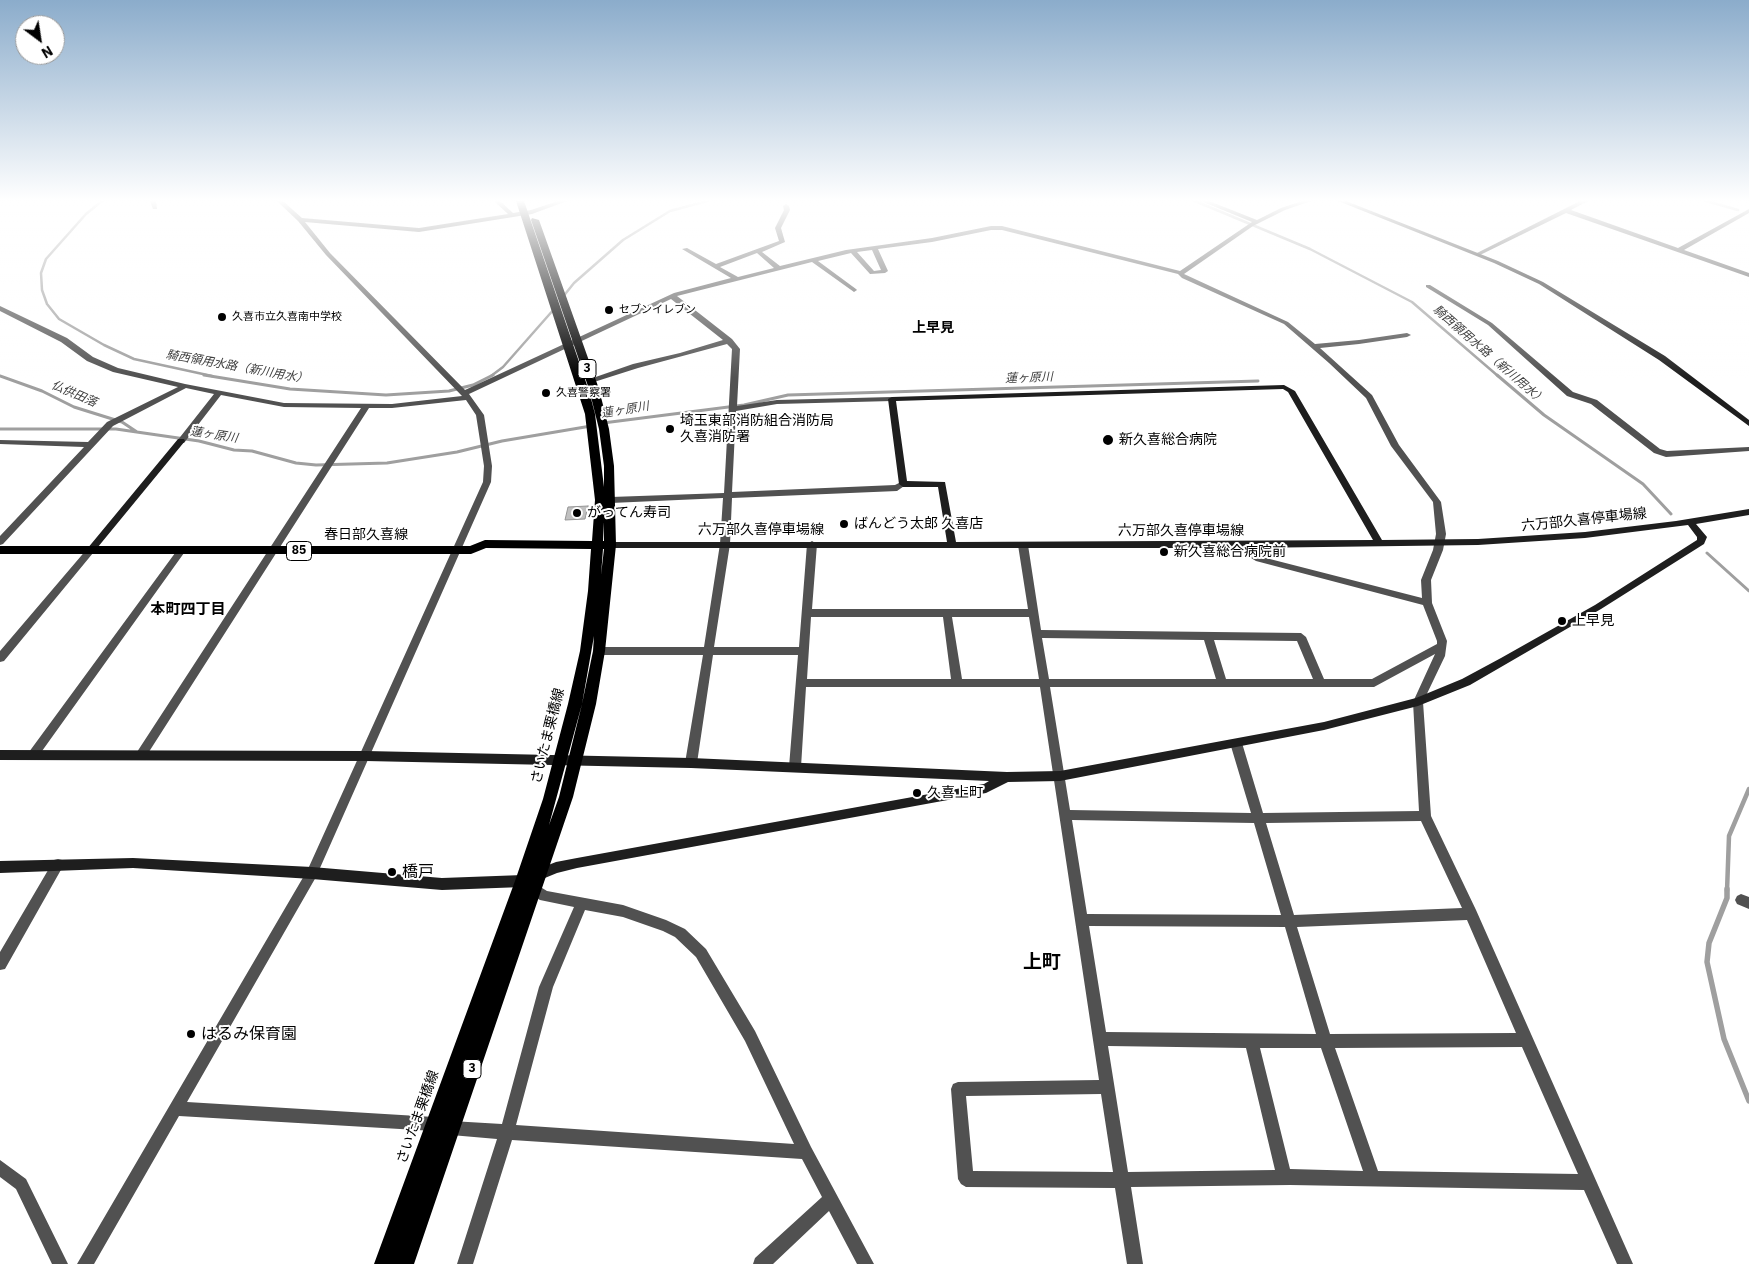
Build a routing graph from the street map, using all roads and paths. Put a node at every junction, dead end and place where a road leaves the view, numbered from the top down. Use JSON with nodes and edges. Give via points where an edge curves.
{"nodes":[{"id":1,"x":334,"y":260,"type":"edge"},
{"id":2,"x":545,"y":260,"type":"edge"},
{"id":3,"x":705,"y":260,"type":"edge"},
{"id":4,"x":734,"y":260,"type":"edge"},
{"id":5,"x":768,"y":260,"type":"edge"},
{"id":6,"x":812,"y":260,"type":"joint"},
{"id":7,"x":860,"y":260,"type":"edge"},
{"id":8,"x":880,"y":260,"type":"edge"},
{"id":9,"x":1129,"y":260,"type":"edge"},
{"id":10,"x":1202,"y":260,"type":"edge"},
{"id":11,"x":1492,"y":260,"type":"edge"},
{"id":12,"x":1709,"y":260,"type":"edge"},
{"id":13,"x":716,"y":266,"type":"junction"},
{"id":14,"x":779,"y":269,"type":"junction"},
{"id":15,"x":1180,"y":273,"type":"junction"},
{"id":16,"x":1749,"y":274,"type":"edge"},
{"id":17,"x":737,"y":279,"type":"junction"},
{"id":18,"x":1428,"y":286,"type":"dead end"},
{"id":19,"x":854,"y":290,"type":"dead end"},
{"id":20,"x":672,"y":296,"type":"junction"},
{"id":21,"x":0,"y":308,"type":"edge"},
{"id":22,"x":1407,"y":335,"type":"dead end"},
{"id":23,"x":729,"y":341,"type":"junction"},
{"id":24,"x":573,"y":342,"type":"junction"},
{"id":25,"x":1313,"y":346,"type":"junction"},
{"id":26,"x":591,"y":380,"type":"junction"},
{"id":27,"x":185,"y":386,"type":"junction"},
{"id":28,"x":220,"y":392,"type":"junction"},
{"id":29,"x":466,"y":395,"type":"junction"},
{"id":30,"x":892,"y":399,"type":"junction"},
{"id":31,"x":366,"y":406,"type":"junction"},
{"id":32,"x":733,"y":407,"type":"junction"},
{"id":33,"x":1749,"y":424,"type":"edge"},
{"id":34,"x":0,"y":442,"type":"edge"},
{"id":35,"x":92,"y":445,"type":"junction"},
{"id":36,"x":1749,"y":449,"type":"edge"},
{"id":37,"x":903,"y":484,"type":"junction"},
{"id":38,"x":729,"y":495,"type":"junction"},
{"id":39,"x":611,"y":500,"type":"junction"},
{"id":40,"x":1749,"y":512,"type":"edge"},
{"id":41,"x":1690,"y":522,"type":"junction"},
{"id":42,"x":0,"y":542,"type":"edge"},
{"id":43,"x":1379,"y":543,"type":"junction"},
{"id":44,"x":1438,"y":543,"type":"junction"},
{"id":45,"x":604,"y":544,"type":"junction"},
{"id":46,"x":725,"y":544,"type":"junction"},
{"id":47,"x":812,"y":544,"type":"junction"},
{"id":48,"x":952,"y":545,"type":"junction"},
{"id":49,"x":1023,"y":545,"type":"junction"},
{"id":50,"x":1246,"y":545,"type":"junction"},
{"id":51,"x":0,"y":550,"type":"edge"},
{"id":52,"x":458,"y":550,"type":"junction"},
{"id":53,"x":90,"y":551,"type":"junction"},
{"id":54,"x":181,"y":551,"type":"junction"},
{"id":55,"x":272,"y":551,"type":"junction"},
{"id":56,"x":1427,"y":603,"type":"junction"},
{"id":57,"x":806,"y":612,"type":"junction"},
{"id":58,"x":947,"y":613,"type":"junction"},
{"id":59,"x":1034,"y":613,"type":"junction"},
{"id":60,"x":1038,"y":634,"type":"junction"},
{"id":61,"x":1208,"y":636,"type":"junction"},
{"id":62,"x":1442,"y":646,"type":"junction"},
{"id":63,"x":599,"y":651,"type":"junction"},
{"id":64,"x":708,"y":651,"type":"junction"},
{"id":65,"x":803,"y":651,"type":"junction"},
{"id":66,"x":0,"y":658,"type":"edge"},
{"id":67,"x":957,"y":682,"type":"junction"},
{"id":68,"x":1045,"y":682,"type":"junction"},
{"id":69,"x":1222,"y":682,"type":"junction"},
{"id":70,"x":800,"y":683,"type":"junction"},
{"id":71,"x":1320,"y":683,"type":"junction"},
{"id":72,"x":1418,"y":702,"type":"junction"},
{"id":73,"x":1236,"y":743,"type":"junction"},
{"id":74,"x":0,"y":754,"type":"edge"},
{"id":75,"x":33,"y":755,"type":"junction"},
{"id":76,"x":141,"y":755,"type":"junction"},
{"id":77,"x":366,"y":756,"type":"junction"},
{"id":78,"x":561,"y":761,"type":"junction"},
{"id":79,"x":575,"y":761,"type":"junction"},
{"id":80,"x":691,"y":763,"type":"junction"},
{"id":81,"x":795,"y":767,"type":"junction"},
{"id":82,"x":1060,"y":776,"type":"junction"},
{"id":83,"x":1007,"y":777,"type":"junction"},
{"id":84,"x":1066,"y":815,"type":"junction"},
{"id":85,"x":1425,"y":816,"type":"junction"},
{"id":86,"x":1259,"y":818,"type":"junction"},
{"id":87,"x":58,"y":864,"type":"junction"},
{"id":88,"x":0,"y":867,"type":"edge"},
{"id":89,"x":312,"y":874,"type":"junction"},
{"id":90,"x":532,"y":881,"type":"junction"},
{"id":91,"x":582,"y":903,"type":"junction"},
{"id":92,"x":1471,"y":914,"type":"junction"},
{"id":93,"x":1082,"y":920,"type":"junction"},
{"id":94,"x":1291,"y":921,"type":"junction"},
{"id":95,"x":0,"y":964,"type":"edge"},
{"id":96,"x":1100,"y":1038,"type":"junction"},
{"id":97,"x":1325,"y":1040,"type":"junction"},
{"id":98,"x":1525,"y":1040,"type":"junction"},
{"id":99,"x":1251,"y":1041,"type":"junction"},
{"id":100,"x":1108,"y":1087,"type":"junction"},
{"id":101,"x":176,"y":1109,"type":"junction"},
{"id":102,"x":442,"y":1126,"type":"junction"},
{"id":103,"x":507,"y":1132,"type":"junction"},
{"id":104,"x":806,"y":1152,"type":"junction"},
{"id":105,"x":0,"y":1168,"type":"edge"},
{"id":106,"x":1284,"y":1177,"type":"junction"},
{"id":107,"x":1373,"y":1177,"type":"junction"},
{"id":108,"x":1122,"y":1180,"type":"junction"},
{"id":109,"x":1587,"y":1182,"type":"junction"},
{"id":110,"x":831,"y":1199,"type":"junction"},
{"id":111,"x":60,"y":1264,"type":"edge"},
{"id":112,"x":85,"y":1264,"type":"edge"},
{"id":113,"x":384,"y":1264,"type":"edge"},
{"id":114,"x":404,"y":1264,"type":"edge"},
{"id":115,"x":465,"y":1264,"type":"edge"},
{"id":116,"x":762,"y":1264,"type":"edge"},
{"id":117,"x":866,"y":1264,"type":"edge"},
{"id":118,"x":1136,"y":1264,"type":"edge"},
{"id":119,"x":1625,"y":1264,"type":"edge"}],
"edges":[{"from":1,"to":29,"type":"street"},
{"from":2,"to":24,"type":"main road","name":"さいたま栗橋線","number":"3"},
{"from":3,"to":13,"type":"street"},
{"from":4,"to":13,"type":"street"},
{"from":5,"to":14,"type":"street"},
{"from":6,"to":14,"type":"street"},
{"from":6,"to":19,"type":"street"},
{"from":7,"to":8,"type":"street","via":[[872,273],[885,271]]},
{"from":9,"to":15,"type":"street"},
{"from":10,"to":15,"type":"street"},
{"from":11,"to":33,"type":"street","via":[[1528,276],[1604,321],[1662,358]]},
{"from":12,"to":16,"type":"street"},
{"from":13,"to":17,"type":"street"},
{"from":14,"to":17,"type":"street"},
{"from":15,"to":25,"type":"street","via":[[1286,323]]},
{"from":17,"to":20,"type":"street"},
{"from":18,"to":36,"type":"street","via":[[1490,324],[1570,394],[1594,402],[1657,451],[1666,454]]},
{"from":20,"to":23,"type":"street"},
{"from":20,"to":24,"type":"street"},
{"from":21,"to":27,"type":"street","via":[[64,340],[90,359],[116,370]]},
{"from":22,"to":25,"type":"street"},
{"from":23,"to":26,"type":"street"},
{"from":23,"to":32,"type":"street","via":[[736,349]]},
{"from":24,"to":26,"type":"main road","name":"さいたま栗橋線","number":"3"},
{"from":24,"to":29,"type":"street"},
{"from":24,"to":45,"type":"main road","name":"さいたま栗橋線","number":"3","via":[[592,431]]},
{"from":25,"to":44,"type":"street","via":[[1369,397],[1395,446],[1437,502],[1441,534]]},
{"from":26,"to":39,"type":"main road","name":"さいたま栗橋線","number":"3","via":[[604,429]]},
{"from":27,"to":28,"type":"street"},
{"from":27,"to":35,"type":"street","via":[[118,418]]},
{"from":28,"to":31,"type":"street","via":[[284,405]]},
{"from":28,"to":53,"type":"street"},
{"from":29,"to":31,"type":"street","via":[[443,401]]},
{"from":29,"to":52,"type":"street","via":[[480,415],[488,474]]},
{"from":30,"to":32,"type":"street","via":[[777,402]]},
{"from":30,"to":37,"type":"street"},
{"from":30,"to":43,"type":"street","via":[[1284,387],[1291,391]]},
{"from":31,"to":55,"type":"street"},
{"from":32,"to":38,"type":"street"},
{"from":34,"to":35,"type":"street"},
{"from":35,"to":42,"type":"street"},
{"from":37,"to":38,"type":"street","via":[[897,488]]},
{"from":37,"to":48,"type":"street","via":[[942,484]]},
{"from":38,"to":39,"type":"street"},
{"from":38,"to":46,"type":"street"},
{"from":39,"to":45,"type":"main road","name":"さいたま栗橋線","number":"3"},
{"from":40,"to":41,"type":"street","name":"六万部久喜停車場線"},
{"from":41,"to":44,"type":"street","name":"六万部久喜停車場線","via":[[1546,538]]},
{"from":41,"to":72,"type":"street","via":[[1702,542],[1505,661]]},
{"from":43,"to":44,"type":"street","name":"六万部久喜停車場線"},
{"from":43,"to":50,"type":"street","name":"六万部久喜停車場線"},
{"from":44,"to":56,"type":"street","via":[[1426,580]]},
{"from":45,"to":46,"type":"street","name":"六万部久喜停車場線"},
{"from":45,"to":52,"type":"main road","name":"春日部久喜線","number":"85","via":[[485,544],[471,550]]},
{"from":45,"to":63,"type":"main road","name":"さいたま栗橋線","number":"3"},
{"from":45,"to":78,"type":"main road","name":"さいたま栗橋線","number":"3","via":[[586,651]]},
{"from":46,"to":47,"type":"street","name":"六万部久喜停車場線"},
{"from":46,"to":64,"type":"street"},
{"from":47,"to":48,"type":"street","name":"六万部久喜停車場線"},
{"from":47,"to":57,"type":"street"},
{"from":48,"to":49,"type":"street","name":"六万部久喜停車場線"},
{"from":49,"to":50,"type":"street","name":"六万部久喜停車場線"},
{"from":49,"to":59,"type":"street"},
{"from":50,"to":56,"type":"street","via":[[1259,559]]},
{"from":51,"to":53,"type":"main road","name":"春日部久喜線","number":"85"},
{"from":52,"to":55,"type":"main road","name":"春日部久喜線","number":"85"},
{"from":52,"to":77,"type":"street"},
{"from":53,"to":54,"type":"main road","name":"春日部久喜線","number":"85"},
{"from":53,"to":66,"type":"street"},
{"from":54,"to":55,"type":"main road","name":"春日部久喜線","number":"85"},
{"from":54,"to":75,"type":"street"},
{"from":55,"to":76,"type":"street"},
{"from":56,"to":62,"type":"street"},
{"from":57,"to":58,"type":"street"},
{"from":57,"to":65,"type":"street"},
{"from":58,"to":59,"type":"street"},
{"from":58,"to":67,"type":"street"},
{"from":59,"to":60,"type":"street"},
{"from":60,"to":61,"type":"street"},
{"from":60,"to":68,"type":"street"},
{"from":61,"to":69,"type":"street"},
{"from":61,"to":71,"type":"street","via":[[1301,637]]},
{"from":62,"to":71,"type":"street","via":[[1374,683]]},
{"from":62,"to":72,"type":"street"},
{"from":63,"to":64,"type":"street"},
{"from":63,"to":79,"type":"main road","name":"さいたま栗橋線","number":"3"},
{"from":64,"to":65,"type":"street"},
{"from":64,"to":80,"type":"street"},
{"from":65,"to":70,"type":"street"},
{"from":67,"to":68,"type":"street"},
{"from":67,"to":70,"type":"street"},
{"from":68,"to":69,"type":"street"},
{"from":68,"to":82,"type":"street"},
{"from":69,"to":71,"type":"street"},
{"from":70,"to":81,"type":"street"},
{"from":72,"to":73,"type":"street","via":[[1343,722]]},
{"from":72,"to":85,"type":"street"},
{"from":73,"to":82,"type":"street"},
{"from":73,"to":86,"type":"street"},
{"from":74,"to":75,"type":"street"},
{"from":75,"to":76,"type":"street"},
{"from":76,"to":77,"type":"street"},
{"from":77,"to":78,"type":"street"},
{"from":77,"to":89,"type":"street"},
{"from":78,"to":79,"type":"street"},
{"from":78,"to":90,"type":"main road","name":"さいたま栗橋線","number":"3"},
{"from":79,"to":80,"type":"street"},
{"from":79,"to":90,"type":"main road","name":"さいたま栗橋線","number":"3","via":[[558,821]]},
{"from":80,"to":81,"type":"street"},
{"from":81,"to":83,"type":"street"},
{"from":82,"to":83,"type":"street"},
{"from":82,"to":84,"type":"street"},
{"from":83,"to":90,"type":"street","via":[[986,788],[577,863]]},
{"from":84,"to":86,"type":"street"},
{"from":84,"to":93,"type":"street"},
{"from":85,"to":86,"type":"street"},
{"from":85,"to":92,"type":"street"},
{"from":86,"to":94,"type":"street"},
{"from":87,"to":88,"type":"street"},
{"from":87,"to":89,"type":"street","via":[[133,863]]},
{"from":87,"to":95,"type":"street"},
{"from":89,"to":90,"type":"street","via":[[442,884]]},
{"from":89,"to":101,"type":"street"},
{"from":90,"to":91,"type":"street","via":[[544,896]]},
{"from":90,"to":102,"type":"main road","name":"さいたま栗橋線","number":"3"},
{"from":91,"to":103,"type":"street","via":[[546,987]]},
{"from":91,"to":104,"type":"street","via":[[666,926],[680,932],[701,952],[750,1036]]},
{"from":92,"to":94,"type":"street"},
{"from":92,"to":98,"type":"street"},
{"from":93,"to":94,"type":"street"},
{"from":93,"to":96,"type":"street"},
{"from":94,"to":97,"type":"street"},
{"from":96,"to":99,"type":"street"},
{"from":96,"to":100,"type":"street"},
{"from":97,"to":98,"type":"street"},
{"from":97,"to":99,"type":"street"},
{"from":97,"to":107,"type":"street"},
{"from":98,"to":109,"type":"street"},
{"from":99,"to":106,"type":"street"},
{"from":100,"to":108,"type":"street"},
{"from":100,"to":108,"type":"street","via":[[958,1089],[966,1179]]},
{"from":101,"to":102,"type":"street"},
{"from":101,"to":112,"type":"street"},
{"from":102,"to":103,"type":"street"},
{"from":102,"to":113,"type":"main road","name":"さいたま栗橋線","number":"3"},
{"from":102,"to":114,"type":"main road","name":"さいたま栗橋線","number":"3"},
{"from":103,"to":104,"type":"street"},
{"from":103,"to":115,"type":"street"},
{"from":104,"to":110,"type":"street"},
{"from":105,"to":111,"type":"street","via":[[21,1184]]},
{"from":106,"to":107,"type":"street"},
{"from":106,"to":108,"type":"street"},
{"from":107,"to":109,"type":"street"},
{"from":108,"to":118,"type":"street"},
{"from":109,"to":119,"type":"street"},
{"from":110,"to":116,"type":"street"},
{"from":110,"to":117,"type":"street"}]}
